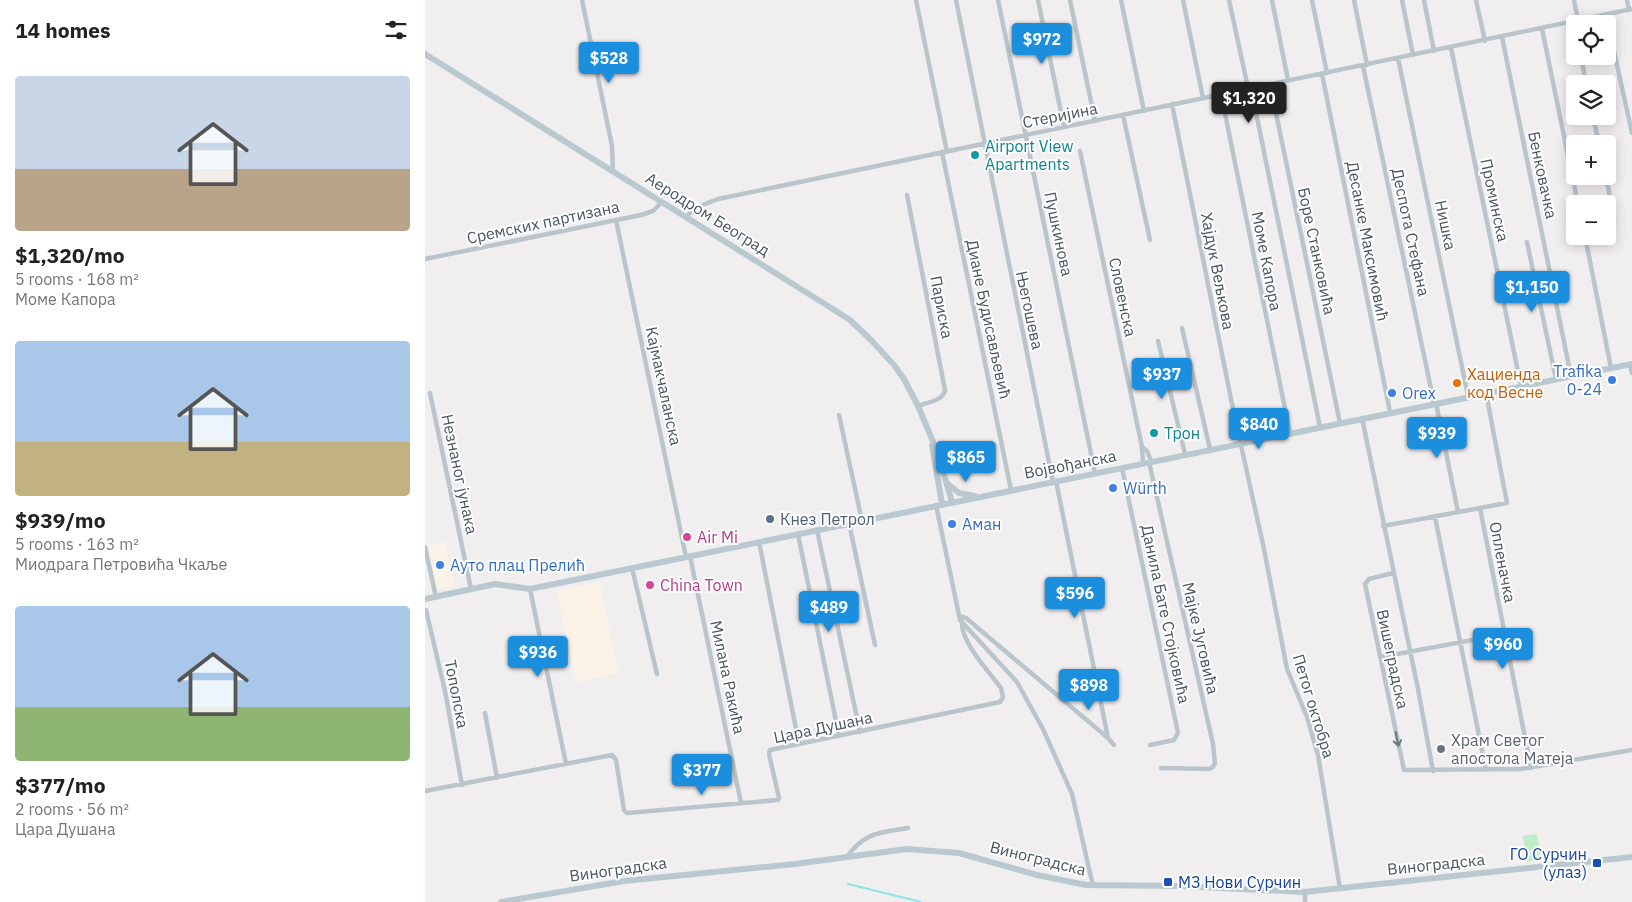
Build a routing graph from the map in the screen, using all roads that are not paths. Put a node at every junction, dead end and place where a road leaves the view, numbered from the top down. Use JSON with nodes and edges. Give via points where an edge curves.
{"nodes":[{"id":1,"x":582,"y":0,"type":"edge"},
{"id":2,"x":916,"y":0,"type":"edge"},
{"id":3,"x":956,"y":0,"type":"edge"},
{"id":4,"x":997,"y":0,"type":"edge"},
{"id":5,"x":1038,"y":0,"type":"edge"},
{"id":6,"x":1070,"y":0,"type":"edge"},
{"id":7,"x":1121,"y":0,"type":"edge"},
{"id":8,"x":1183,"y":0,"type":"edge"},
{"id":9,"x":1229,"y":0,"type":"edge"},
{"id":10,"x":1272,"y":0,"type":"edge"},
{"id":11,"x":1312,"y":0,"type":"edge"},
{"id":12,"x":1354,"y":0,"type":"edge"},
{"id":13,"x":1402,"y":0,"type":"edge"},
{"id":14,"x":1423,"y":0,"type":"edge"},
{"id":15,"x":1476,"y":0,"type":"edge"},
{"id":16,"x":1574,"y":0,"type":"edge"},
{"id":17,"x":1627,"y":0,"type":"edge"},
{"id":18,"x":1630,"y":10,"type":"edge"},
{"id":19,"x":1575,"y":15,"type":"edge"},
{"id":20,"x":1606,"y":15,"type":"edge"},
{"id":21,"x":1566,"y":24,"type":"edge"},
{"id":22,"x":1542,"y":29,"type":"junction"},
{"id":23,"x":1502,"y":37,"type":"junction"},
{"id":24,"x":1485,"y":41,"type":"junction"},
{"id":25,"x":1451,"y":48,"type":"junction"},
{"id":26,"x":1434,"y":51,"type":"junction"},
{"id":27,"x":425,"y":54,"type":"edge"},
{"id":28,"x":1413,"y":56,"type":"junction"},
{"id":29,"x":1398,"y":58,"type":"junction"},
{"id":30,"x":1616,"y":60,"type":"edge"},
{"id":31,"x":1365,"y":66,"type":"junction"},
{"id":32,"x":1325,"y":74,"type":"junction"},
{"id":33,"x":1288,"y":80,"type":"junction"},
{"id":34,"x":1270,"y":84,"type":"junction"},
{"id":35,"x":1249,"y":88,"type":"junction"},
{"id":36,"x":1221,"y":94,"type":"junction"},
{"id":37,"x":1203,"y":98,"type":"junction"},
{"id":38,"x":1171,"y":104,"type":"junction"},
{"id":39,"x":1143,"y":111,"type":"junction"},
{"id":40,"x":1123,"y":115,"type":"junction"},
{"id":41,"x":1095,"y":121,"type":"junction"},
{"id":42,"x":1064,"y":127,"type":"junction"},
{"id":43,"x":1632,"y":133,"type":"edge"},
{"id":44,"x":1026,"y":135,"type":"junction"},
{"id":45,"x":985,"y":143,"type":"junction"},
{"id":46,"x":1081,"y":151,"type":"dead end"},
{"id":47,"x":945,"y":152,"type":"junction"},
{"id":48,"x":613,"y":171,"type":"junction"},
{"id":49,"x":907,"y":195,"type":"dead end"},
{"id":50,"x":1576,"y":195,"type":"edge"},
{"id":51,"x":662,"y":202,"type":"junction"},
{"id":52,"x":686,"y":217,"type":"junction"},
{"id":53,"x":616,"y":220,"type":"junction"},
{"id":54,"x":1150,"y":240,"type":"dead end"},
{"id":55,"x":1527,"y":242,"type":"dead end"},
{"id":56,"x":1587,"y":245,"type":"edge"},
{"id":57,"x":425,"y":259,"type":"edge"},
{"id":58,"x":1182,"y":328,"type":"dead end"},
{"id":59,"x":1158,"y":341,"type":"dead end"},
{"id":60,"x":1631,"y":364,"type":"edge"},
{"id":61,"x":1611,"y":368,"type":"junction"},
{"id":62,"x":1632,"y":373,"type":"edge"},
{"id":63,"x":1571,"y":376,"type":"junction"},
{"id":64,"x":1556,"y":379,"type":"junction"},
{"id":65,"x":1521,"y":386,"type":"junction"},
{"id":66,"x":431,"y":393,"type":"dead end"},
{"id":67,"x":1486,"y":393,"type":"junction"},
{"id":68,"x":1468,"y":396,"type":"junction"},
{"id":69,"x":1435,"y":403,"type":"junction"},
{"id":70,"x":918,"y":406,"type":"junction"},
{"id":71,"x":1390,"y":412,"type":"junction"},
{"id":72,"x":839,"y":415,"type":"dead end"},
{"id":73,"x":1362,"y":418,"type":"junction"},
{"id":74,"x":1340,"y":423,"type":"junction"},
{"id":75,"x":1320,"y":427,"type":"junction"},
{"id":76,"x":1290,"y":433,"type":"junction"},
{"id":77,"x":931,"y":441,"type":"junction"},
{"id":78,"x":1241,"y":443,"type":"junction"},
{"id":79,"x":1142,"y":447,"type":"junction"},
{"id":80,"x":1210,"y":449,"type":"junction"},
{"id":81,"x":1185,"y":454,"type":"junction"},
{"id":82,"x":1148,"y":462,"type":"junction"},
{"id":83,"x":1122,"y":468,"type":"junction"},
{"id":84,"x":1095,"y":473,"type":"junction"},
{"id":85,"x":1055,"y":481,"type":"junction"},
{"id":86,"x":947,"y":483,"type":"junction"},
{"id":87,"x":1011,"y":490,"type":"junction"},
{"id":88,"x":978,"y":497,"type":"junction"},
{"id":89,"x":952,"y":502,"type":"junction"},
{"id":90,"x":939,"y":505,"type":"junction"},
{"id":91,"x":1480,"y":508,"type":"junction"},
{"id":92,"x":1458,"y":512,"type":"junction"},
{"id":93,"x":1435,"y":517,"type":"junction"},
{"id":94,"x":862,"y":521,"type":"junction"},
{"id":95,"x":849,"y":523,"type":"junction"},
{"id":96,"x":1383,"y":526,"type":"junction"},
{"id":97,"x":817,"y":530,"type":"junction"},
{"id":98,"x":798,"y":534,"type":"junction"},
{"id":99,"x":759,"y":542,"type":"junction"},
{"id":100,"x":425,"y":547,"type":"edge"},
{"id":101,"x":688,"y":556,"type":"junction"},
{"id":102,"x":632,"y":568,"type":"junction"},
{"id":103,"x":1393,"y":573,"type":"junction"},
{"id":104,"x":471,"y":589,"type":"junction"},
{"id":105,"x":530,"y":589,"type":"junction"},
{"id":106,"x":436,"y":597,"type":"junction"},
{"id":107,"x":425,"y":599,"type":"edge"},
{"id":108,"x":426,"y":610,"type":"dead end"},
{"id":109,"x":959,"y":616,"type":"junction"},
{"id":110,"x":962,"y":623,"type":"junction"},
{"id":111,"x":1505,"y":634,"type":"junction"},
{"id":112,"x":1461,"y":642,"type":"junction"},
{"id":113,"x":875,"y":645,"type":"dead end"},
{"id":114,"x":1410,"y":651,"type":"junction"},
{"id":115,"x":1381,"y":657,"type":"junction"},
{"id":116,"x":657,"y":674,"type":"dead end"},
{"id":117,"x":485,"y":713,"type":"dead end"},
{"id":118,"x":860,"y":732,"type":"junction"},
{"id":119,"x":839,"y":736,"type":"junction"},
{"id":120,"x":1108,"y":738,"type":"junction"},
{"id":121,"x":799,"y":744,"type":"junction"},
{"id":122,"x":1114,"y":745,"type":"dead end"},
{"id":123,"x":1150,"y":745,"type":"dead end"},
{"id":124,"x":1632,"y":750,"type":"edge"},
{"id":125,"x":566,"y":764,"type":"junction"},
{"id":126,"x":1161,"y":768,"type":"dead end"},
{"id":127,"x":1531,"y":768,"type":"junction"},
{"id":128,"x":1486,"y":770,"type":"junction"},
{"id":129,"x":1433,"y":771,"type":"junction"},
{"id":130,"x":497,"y":778,"type":"junction"},
{"id":131,"x":462,"y":784,"type":"junction"},
{"id":132,"x":425,"y":791,"type":"edge"},
{"id":133,"x":741,"y":803,"type":"junction"},
{"id":134,"x":908,"y":828,"type":"dead end"},
{"id":135,"x":1632,"y":857,"type":"edge"},
{"id":136,"x":846,"y":858,"type":"junction"},
{"id":137,"x":1093,"y":886,"type":"junction"},
{"id":138,"x":1340,"y":889,"type":"junction"},
{"id":139,"x":1305,"y":892,"type":"junction"},
{"id":140,"x":501,"y":902,"type":"edge"},
{"id":141,"x":1305,"y":902,"type":"edge"}],
"edges":[{"from":1,"to":48,"type":"street","via":[[612,146]]},
{"from":2,"to":47,"type":"street","name":"Диане Будисављевић"},
{"from":3,"to":45,"type":"street","name":"Његошева"},
{"from":4,"to":44,"type":"street","name":"Пушкинова"},
{"from":5,"to":42,"type":"street"},
{"from":6,"to":41,"type":"street"},
{"from":7,"to":39,"type":"street"},
{"from":8,"to":37,"type":"street"},
{"from":9,"to":35,"type":"street"},
{"from":10,"to":33,"type":"street"},
{"from":11,"to":32,"type":"street","name":"Десанке Максимовић"},
{"from":12,"to":31,"type":"street","name":"Деспота Стефана"},
{"from":13,"to":28,"type":"street"},
{"from":14,"to":26,"type":"street"},
{"from":15,"to":24,"type":"street"},
{"from":16,"to":19,"type":"street"},
{"from":17,"to":18,"type":"street"},
{"from":18,"to":20,"type":"street","name":"Стеријина"},
{"from":21,"to":22,"type":"street","name":"Стеријина"},
{"from":22,"to":23,"type":"street","name":"Стеријина"},
{"from":22,"to":50,"type":"street"},
{"from":23,"to":24,"type":"street","name":"Стеријина"},
{"from":23,"to":63,"type":"street","name":"Бенковачка"},
{"from":24,"to":25,"type":"street","name":"Стеријина"},
{"from":25,"to":26,"type":"street","name":"Стеријина"},
{"from":25,"to":65,"type":"street","name":"Проминска"},
{"from":26,"to":28,"type":"street","name":"Стеријина"},
{"from":27,"to":48,"type":"street","name":"Аеродром Београд"},
{"from":28,"to":29,"type":"street","name":"Стеријина"},
{"from":29,"to":31,"type":"street","name":"Стеријина"},
{"from":29,"to":68,"type":"street","name":"Нишка"},
{"from":30,"to":43,"type":"street"},
{"from":31,"to":32,"type":"street","name":"Стеријина"},
{"from":31,"to":69,"type":"street","name":"Деспота Стефана"},
{"from":32,"to":33,"type":"street","name":"Стеријина"},
{"from":32,"to":71,"type":"street","name":"Десанке Максимовић"},
{"from":33,"to":34,"type":"street","name":"Стеријина"},
{"from":34,"to":35,"type":"street","name":"Стеријина"},
{"from":34,"to":74,"type":"street","name":"Боре Станковића"},
{"from":35,"to":36,"type":"street","name":"Стеријина"},
{"from":35,"to":75,"type":"street"},
{"from":36,"to":37,"type":"street","name":"Стеријина"},
{"from":36,"to":76,"type":"street","name":"Моме Капора"},
{"from":37,"to":38,"type":"street","name":"Стеријина"},
{"from":38,"to":39,"type":"street","name":"Стеријина"},
{"from":38,"to":78,"type":"street","name":"Хајдук Вељкова"},
{"from":39,"to":40,"type":"street","name":"Стеријина"},
{"from":40,"to":41,"type":"street","name":"Стеријина"},
{"from":40,"to":54,"type":"street"},
{"from":41,"to":42,"type":"street","name":"Стеријина"},
{"from":42,"to":44,"type":"street","name":"Стеријина"},
{"from":44,"to":45,"type":"street","name":"Стеријина"},
{"from":44,"to":84,"type":"street","name":"Пушкинова"},
{"from":45,"to":47,"type":"street","name":"Стеријина"},
{"from":45,"to":85,"type":"street","name":"Његошева"},
{"from":46,"to":79,"type":"street","name":"Словенска"},
{"from":47,"to":52,"type":"street","name":"Стеријина","via":[[717,199],[695,208]]},
{"from":47,"to":87,"type":"street","name":"Диане Будисављевић"},
{"from":48,"to":51,"type":"street","name":"Аеродром Београд"},
{"from":49,"to":70,"type":"street","name":"Париска","via":[[945,390],[941,398]]},
{"from":51,"to":52,"type":"street","name":"Аеродром Београд"},
{"from":51,"to":53,"type":"street","name":"Сремских партизана","via":[[648,213]]},
{"from":52,"to":70,"type":"street","name":"Аеродром Београд","via":[[850,320],[894,365]]},
{"from":53,"to":57,"type":"street","name":"Сремских партизана"},
{"from":53,"to":101,"type":"street","name":"Кајмакчаланска"},
{"from":55,"to":64,"type":"street"},
{"from":56,"to":61,"type":"street"},
{"from":58,"to":80,"type":"street"},
{"from":59,"to":81,"type":"street"},
{"from":60,"to":61,"type":"street","name":"Војвођанска"},
{"from":60,"to":62,"type":"street"},
{"from":61,"to":63,"type":"street","name":"Војвођанска"},
{"from":63,"to":64,"type":"street","name":"Војвођанска"},
{"from":64,"to":65,"type":"street","name":"Војвођанска"},
{"from":65,"to":67,"type":"street","name":"Војвођанска"},
{"from":66,"to":104,"type":"street","name":"Незнаног јунака"},
{"from":67,"to":68,"type":"street","name":"Војвођанска"},
{"from":67,"to":91,"type":"street","name":"Опленачка","via":[[1507,503]]},
{"from":68,"to":69,"type":"street","name":"Војвођанска"},
{"from":69,"to":71,"type":"street","name":"Војвођанска"},
{"from":69,"to":92,"type":"street","name":"Деспота Стефана"},
{"from":70,"to":77,"type":"street","name":"Аеродром Београд"},
{"from":71,"to":73,"type":"street","name":"Војвођанска"},
{"from":72,"to":94,"type":"street"},
{"from":73,"to":74,"type":"street","name":"Војвођанска"},
{"from":73,"to":96,"type":"street","name":"Вишеградска"},
{"from":74,"to":75,"type":"street","name":"Војвођанска"},
{"from":75,"to":76,"type":"street","name":"Војвођанска"},
{"from":76,"to":78,"type":"street","name":"Војвођанска"},
{"from":77,"to":86,"type":"street","name":"Аеродром Београд"},
{"from":77,"to":90,"type":"street","name":"Аеродром Београд"},
{"from":78,"to":80,"type":"street","name":"Војвођанска"},
{"from":78,"to":138,"type":"street","name":"Петог октобра","via":[[1287,669],[1307,717],[1317,754]]},
{"from":79,"to":82,"type":"street","name":"Словенска"},
{"from":79,"to":82,"type":"street","name":"Словенска","via":[[1147,451]]},
{"from":80,"to":81,"type":"street","name":"Војвођанска"},
{"from":81,"to":82,"type":"street","name":"Војвођанска"},
{"from":82,"to":83,"type":"street","name":"Војвођанска"},
{"from":82,"to":126,"type":"street","name":"Мајке Југовића","via":[[1215,763],[1209,769]]},
{"from":83,"to":84,"type":"street","name":"Војвођанска"},
{"from":83,"to":123,"type":"street","name":"Данила Бате Стојковића","via":[[1178,733],[1174,740]]},
{"from":84,"to":85,"type":"street","name":"Војвођанска"},
{"from":85,"to":87,"type":"street","name":"Војвођанска"},
{"from":85,"to":120,"type":"street","name":"Његошева"},
{"from":86,"to":88,"type":"street","via":[[959,493]]},
{"from":86,"to":89,"type":"street","name":"Аеродром Београд"},
{"from":87,"to":88,"type":"street","name":"Војвођанска"},
{"from":88,"to":89,"type":"street","name":"Војвођанска"},
{"from":89,"to":90,"type":"street","name":"Војвођанска"},
{"from":90,"to":94,"type":"street","name":"Војвођанска"},
{"from":90,"to":109,"type":"street"},
{"from":91,"to":92,"type":"street","name":"Опленачка"},
{"from":91,"to":111,"type":"street","name":"Опленачка"},
{"from":92,"to":93,"type":"street","name":"Опленачка"},
{"from":93,"to":96,"type":"street","name":"Опленачка"},
{"from":93,"to":112,"type":"street"},
{"from":94,"to":95,"type":"street","name":"Војвођанска"},
{"from":95,"to":97,"type":"street","name":"Војвођанска"},
{"from":95,"to":113,"type":"street"},
{"from":96,"to":103,"type":"street","name":"Вишеградска"},
{"from":97,"to":98,"type":"street","name":"Војвођанска"},
{"from":97,"to":118,"type":"street"},
{"from":98,"to":99,"type":"street","name":"Војвођанска"},
{"from":98,"to":119,"type":"street"},
{"from":99,"to":101,"type":"street","name":"Војвођанска"},
{"from":99,"to":121,"type":"street"},
{"from":100,"to":106,"type":"street"},
{"from":101,"to":102,"type":"street","name":"Војвођанска"},
{"from":101,"to":133,"type":"street","name":"Милана Ракића"},
{"from":102,"to":105,"type":"street","name":"Војвођанска"},
{"from":102,"to":116,"type":"street"},
{"from":103,"to":114,"type":"street","name":"Вишеградска"},
{"from":103,"to":115,"type":"street","name":"Вишеградска","via":[[1365,582]]},
{"from":104,"to":105,"type":"street","name":"Војвођанска","via":[[495,584]]},
{"from":104,"to":106,"type":"street","name":"Војвођанска"},
{"from":105,"to":125,"type":"street"},
{"from":106,"to":107,"type":"street","name":"Војвођанска"},
{"from":108,"to":131,"type":"street","name":"Тополска"},
{"from":109,"to":110,"type":"street"},
{"from":109,"to":120,"type":"street","via":[[966,618]]},
{"from":110,"to":118,"type":"street","name":"Цара Душана","via":[[966,640],[1001,688],[1002,700],[996,704]]},
{"from":110,"to":137,"type":"street","via":[[1017,682],[1043,729],[1072,794]]},
{"from":111,"to":112,"type":"street"},
{"from":111,"to":127,"type":"street","name":"Опленачка"},
{"from":112,"to":114,"type":"street"},
{"from":112,"to":128,"type":"street"},
{"from":114,"to":115,"type":"street"},
{"from":114,"to":129,"type":"street","name":"Вишеградска"},
{"from":115,"to":129,"type":"street","name":"Вишеградска","one_way":true,"via":[[1403,770]]},
{"from":117,"to":130,"type":"street"},
{"from":118,"to":119,"type":"street","name":"Цара Душана"},
{"from":119,"to":121,"type":"street","name":"Цара Душана"},
{"from":120,"to":122,"type":"street"},
{"from":121,"to":133,"type":"street","name":"Цара Душана","via":[[769,751],[778,799]]},
{"from":124,"to":127,"type":"street"},
{"from":125,"to":130,"type":"street","name":"Цара Душана"},
{"from":125,"to":133,"type":"street","name":"Цара Душана","via":[[614,756],[627,813]]},
{"from":127,"to":128,"type":"street"},
{"from":128,"to":129,"type":"street"},
{"from":130,"to":131,"type":"street","name":"Цара Душана"},
{"from":131,"to":132,"type":"street","name":"Цара Душана"},
{"from":134,"to":136,"type":"street","via":[[866,837]]},
{"from":135,"to":138,"type":"street","name":"Виноградска"},
{"from":136,"to":137,"type":"street","name":"Виноградска","via":[[902,849],[941,850],[981,858],[1037,876]]},
{"from":136,"to":140,"type":"street","name":"Виноградска","via":[[614,883]]},
{"from":137,"to":139,"type":"street","name":"Виноградска"},
{"from":138,"to":139,"type":"street","name":"Виноградска"},
{"from":139,"to":141,"type":"street"}]}
